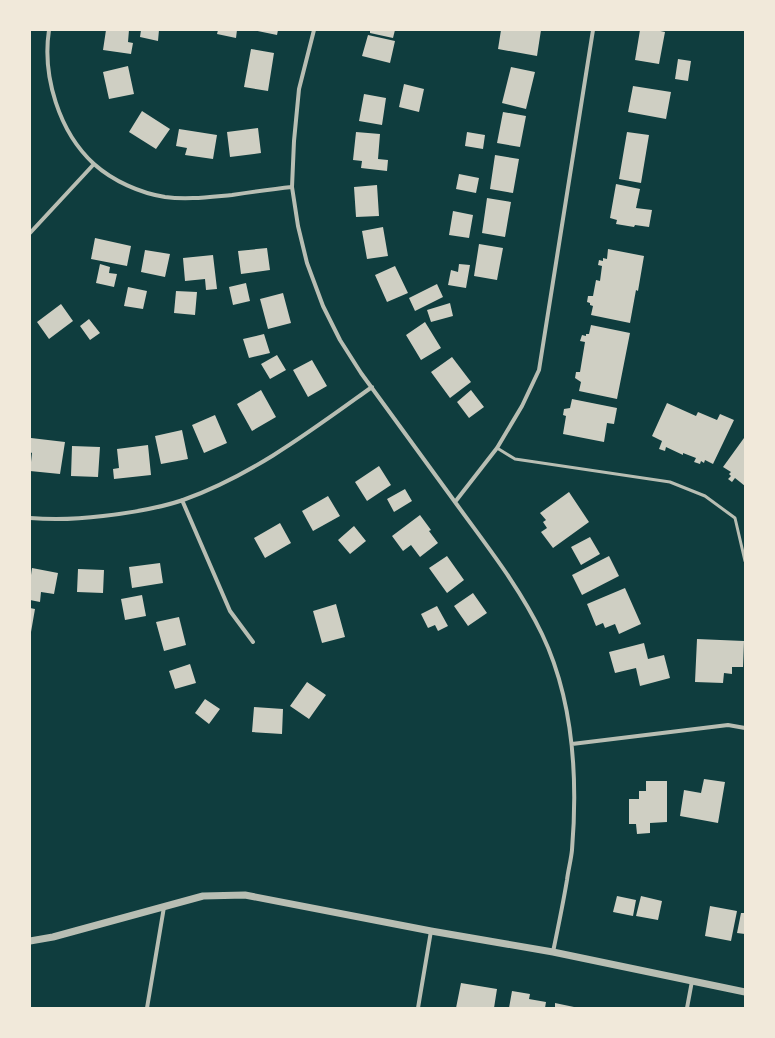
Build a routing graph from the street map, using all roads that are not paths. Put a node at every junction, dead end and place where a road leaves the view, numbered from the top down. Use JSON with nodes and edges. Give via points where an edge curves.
{"nodes":[{"id":1,"x":50,"y":30,"type":"edge"},
{"id":2,"x":314,"y":30,"type":"edge"},
{"id":3,"x":593,"y":30,"type":"edge"},
{"id":4,"x":94,"y":164,"type":"junction"},
{"id":5,"x":292,"y":187,"type":"junction"},
{"id":6,"x":30,"y":233,"type":"edge"},
{"id":7,"x":372,"y":387,"type":"junction"},
{"id":8,"x":497,"y":448,"type":"junction"},
{"id":9,"x":182,"y":500,"type":"junction"},
{"id":10,"x":455,"y":502,"type":"junction"},
{"id":11,"x":30,"y":518,"type":"edge"},
{"id":12,"x":745,"y":561,"type":"edge"},
{"id":13,"x":253,"y":642,"type":"dead end"},
{"id":14,"x":745,"y":728,"type":"edge"},
{"id":15,"x":572,"y":744,"type":"junction"},
{"id":16,"x":164,"y":906,"type":"junction"},
{"id":17,"x":431,"y":931,"type":"junction"},
{"id":18,"x":30,"y":942,"type":"edge"},
{"id":19,"x":553,"y":952,"type":"junction"},
{"id":20,"x":692,"y":981,"type":"junction"},
{"id":21,"x":745,"y":992,"type":"edge"},
{"id":22,"x":147,"y":1008,"type":"edge"},
{"id":23,"x":418,"y":1008,"type":"edge"},
{"id":24,"x":687,"y":1008,"type":"edge"}],
"edges":[{"from":1,"to":4,"type":"street","via":[[48,64],[54,96],[72,137]]},
{"from":2,"to":5,"type":"street","via":[[299,89]]},
{"from":3,"to":8,"type":"street","via":[[539,370],[522,406]]},
{"from":4,"to":5,"type":"street","via":[[139,190],[164,197],[190,199]]},
{"from":4,"to":6,"type":"street"},
{"from":5,"to":7,"type":"street","via":[[307,263],[323,306],[340,340]]},
{"from":7,"to":9,"type":"street","via":[[264,462],[224,483]]},
{"from":7,"to":10,"type":"street"},
{"from":8,"to":10,"type":"street"},
{"from":8,"to":12,"type":"lane","via":[[514,459],[670,482],[705,496],[735,518]]},
{"from":9,"to":11,"type":"street","via":[[122,514],[83,518]]},
{"from":9,"to":13,"type":"street","via":[[230,611]]},
{"from":10,"to":15,"type":"street","via":[[523,598],[542,634],[558,676],[568,714]]},
{"from":14,"to":15,"type":"street","via":[[728,725]]},
{"from":15,"to":19,"type":"street","via":[[575,794],[572,852]]},
{"from":16,"to":17,"type":"street","via":[[203,896],[245,895]]},
{"from":16,"to":18,"type":"street"},
{"from":16,"to":22,"type":"street"},
{"from":17,"to":19,"type":"street"},
{"from":17,"to":23,"type":"street"},
{"from":19,"to":20,"type":"street"},
{"from":20,"to":21,"type":"street"},
{"from":20,"to":24,"type":"street"}]}
